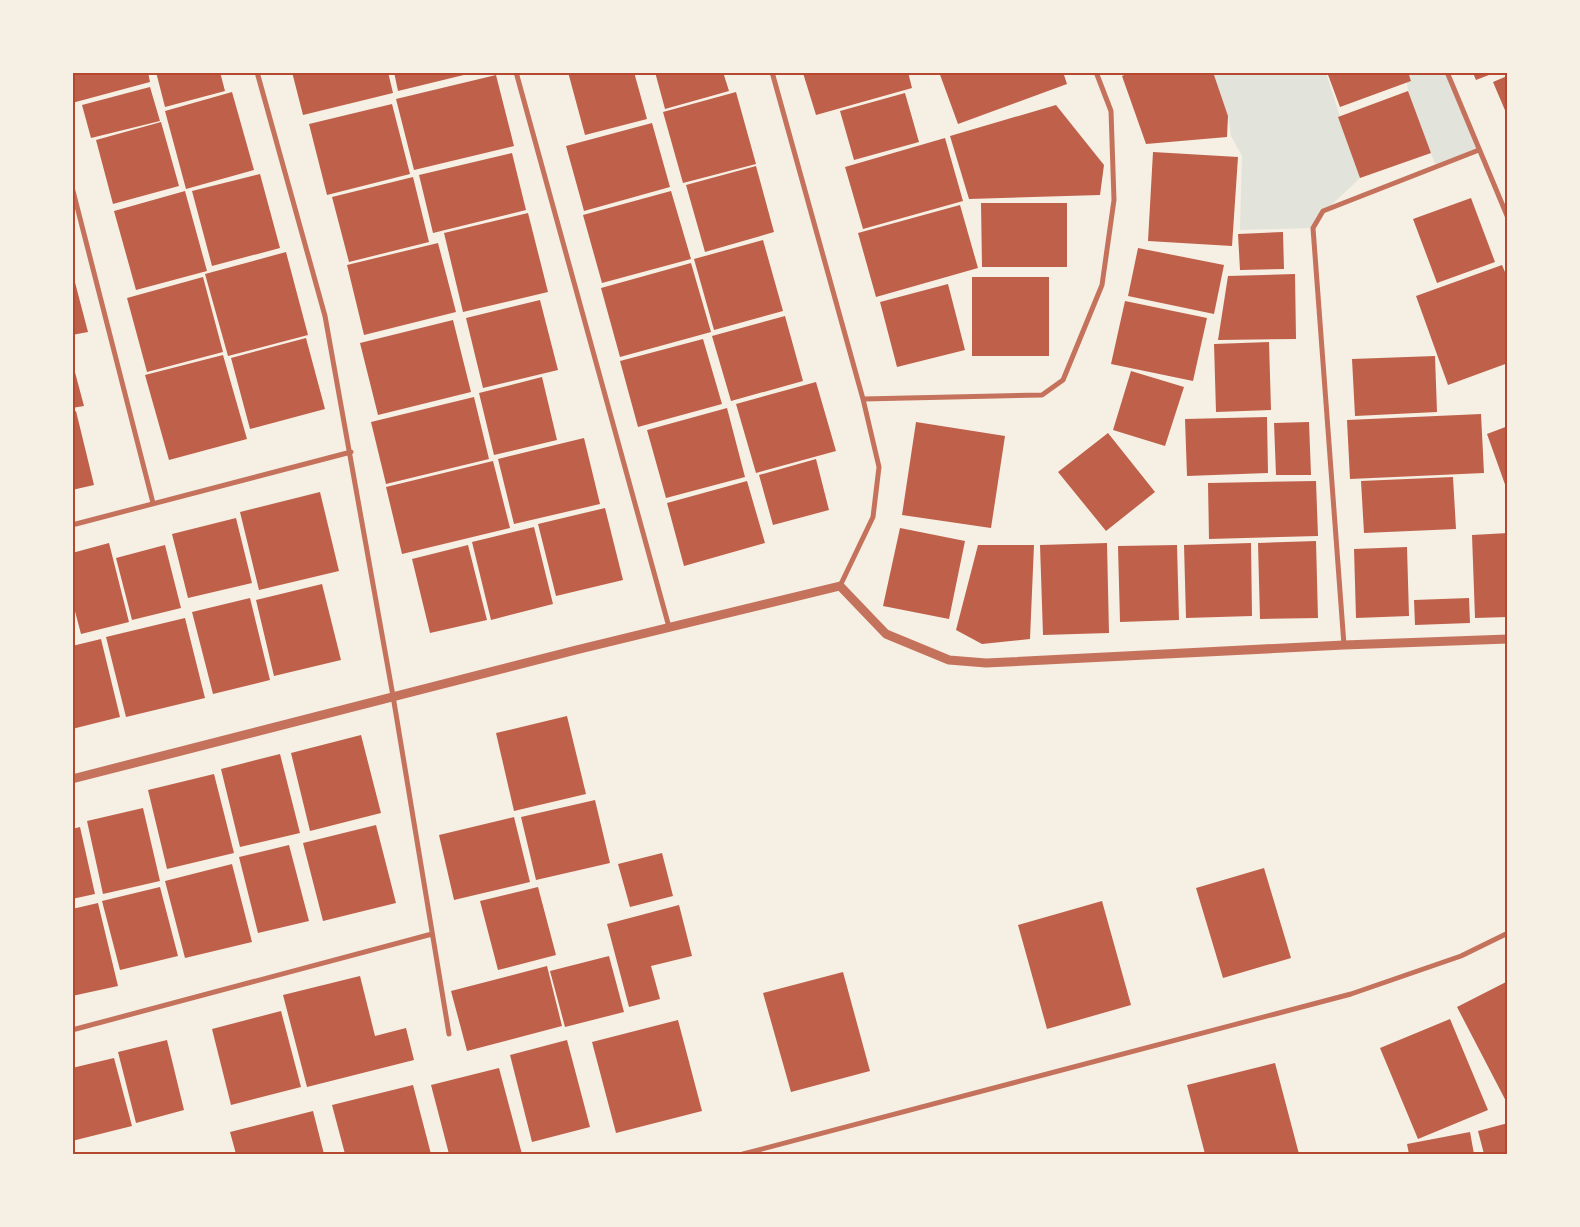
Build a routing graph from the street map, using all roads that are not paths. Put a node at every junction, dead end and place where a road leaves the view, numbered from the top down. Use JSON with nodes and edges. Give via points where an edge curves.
{"nodes":[{"id":1,"x":257,"y":72,"type":"edge"},
{"id":2,"x":516,"y":72,"type":"edge"},
{"id":3,"x":772,"y":72,"type":"edge"},
{"id":4,"x":1096,"y":72,"type":"edge"},
{"id":5,"x":1447,"y":72,"type":"edge"},
{"id":6,"x":1479,"y":150,"type":"junction"},
{"id":7,"x":72,"y":187,"type":"edge"},
{"id":8,"x":1508,"y":218,"type":"edge"},
{"id":9,"x":864,"y":399,"type":"junction"},
{"id":10,"x":350,"y":452,"type":"junction"},
{"id":11,"x":153,"y":503,"type":"junction"},
{"id":12,"x":72,"y":525,"type":"edge"},
{"id":13,"x":840,"y":586,"type":"junction"},
{"id":14,"x":669,"y":627,"type":"junction"},
{"id":15,"x":1508,"y":639,"type":"edge"},
{"id":16,"x":1344,"y":645,"type":"junction"},
{"id":17,"x":393,"y":696,"type":"junction"},
{"id":18,"x":72,"y":779,"type":"edge"},
{"id":19,"x":1508,"y":933,"type":"edge"},
{"id":20,"x":432,"y":934,"type":"junction"},
{"id":21,"x":72,"y":1030,"type":"edge"},
{"id":22,"x":449,"y":1034,"type":"dead end"},
{"id":23,"x":743,"y":1154,"type":"edge"}],
"edges":[{"from":1,"to":10,"type":"street","via":[[325,316]]},
{"from":2,"to":14,"type":"street"},
{"from":3,"to":9,"type":"street"},
{"from":4,"to":9,"type":"street","via":[[1111,111],[1114,200],[1102,285],[1063,380],[1042,394]]},
{"from":5,"to":6,"type":"street"},
{"from":6,"to":8,"type":"street"},
{"from":6,"to":16,"type":"street","via":[[1323,211],[1313,228]]},
{"from":7,"to":11,"type":"street"},
{"from":9,"to":13,"type":"street","via":[[879,467],[873,517]]},
{"from":10,"to":11,"type":"street"},
{"from":10,"to":17,"type":"street"},
{"from":11,"to":12,"type":"street"},
{"from":13,"to":14,"type":"street"},
{"from":13,"to":16,"type":"street","via":[[886,634],[949,660],[986,663]]},
{"from":14,"to":17,"type":"street"},
{"from":15,"to":16,"type":"street"},
{"from":17,"to":18,"type":"street"},
{"from":17,"to":20,"type":"street"},
{"from":19,"to":23,"type":"street","via":[[1461,956],[1351,994]]},
{"from":20,"to":21,"type":"street"},
{"from":20,"to":22,"type":"street"}]}
